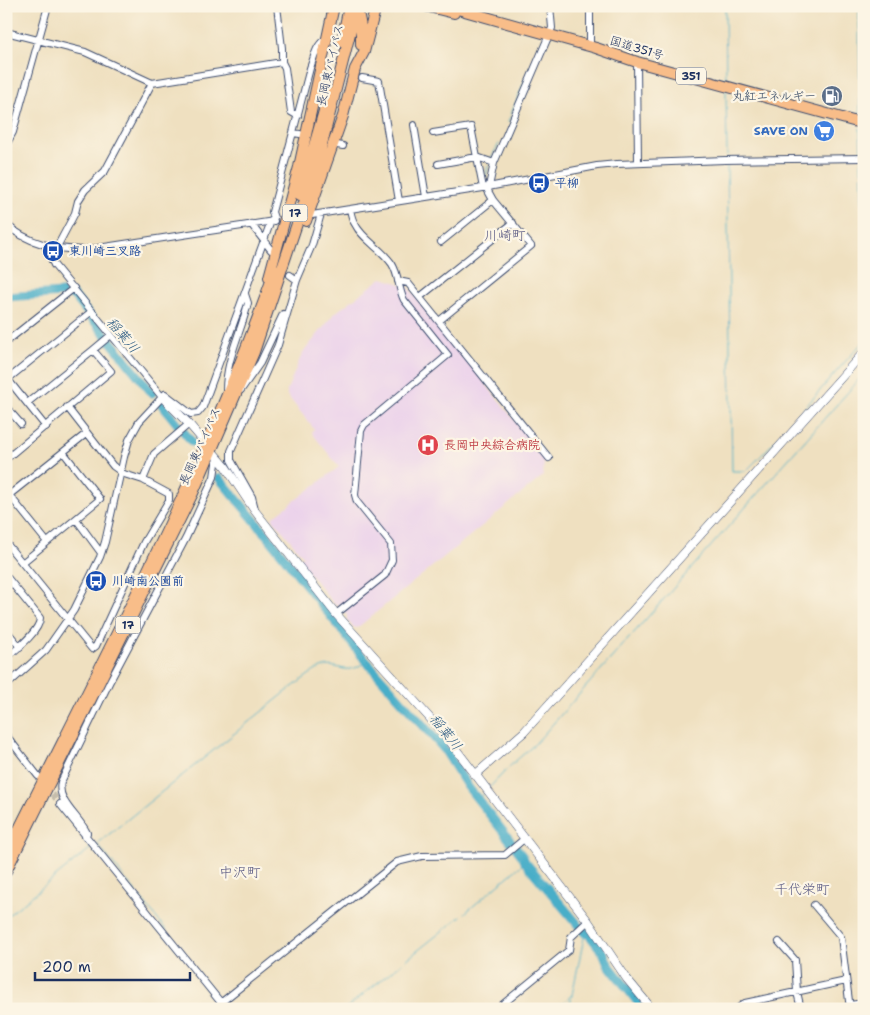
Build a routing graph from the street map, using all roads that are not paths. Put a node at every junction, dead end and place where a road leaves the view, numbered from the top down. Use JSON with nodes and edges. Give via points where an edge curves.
{"nodes":[{"id":1,"x":48,"y":6,"type":"edge"},
{"id":2,"x":273,"y":6,"type":"edge"},
{"id":3,"x":277,"y":6,"type":"edge"},
{"id":4,"x":349,"y":6,"type":"edge"},
{"id":5,"x":357,"y":6,"type":"edge"},
{"id":6,"x":376,"y":6,"type":"edge"},
{"id":7,"x":425,"y":6,"type":"edge"},
{"id":8,"x":448,"y":6,"type":"edge"},
{"id":9,"x":550,"y":6,"type":"edge"},
{"id":10,"x":590,"y":6,"type":"edge"},
{"id":11,"x":333,"y":7,"type":"edge"},
{"id":12,"x":458,"y":8,"type":"edge"},
{"id":13,"x":348,"y":25,"type":"junction"},
{"id":14,"x":518,"y":26,"type":"junction"},
{"id":15,"x":6,"y":33,"type":"edge"},
{"id":16,"x":549,"y":35,"type":"junction"},
{"id":17,"x":326,"y":39,"type":"junction"},
{"id":18,"x":38,"y":41,"type":"junction"},
{"id":19,"x":590,"y":47,"type":"junction"},
{"id":20,"x":282,"y":48,"type":"junction"},
{"id":21,"x":282,"y":62,"type":"junction"},
{"id":22,"x":637,"y":62,"type":"junction"},
{"id":23,"x":359,"y":73,"type":"junction"},
{"id":24,"x":152,"y":83,"type":"junction"},
{"id":25,"x":298,"y":116,"type":"junction"},
{"id":26,"x":864,"y":124,"type":"edge"},
{"id":27,"x":414,"y":125,"type":"dead end"},
{"id":28,"x":292,"y":133,"type":"junction"},
{"id":29,"x":433,"y":133,"type":"dead end"},
{"id":30,"x":300,"y":134,"type":"dead end"},
{"id":31,"x":6,"y":144,"type":"edge"},
{"id":32,"x":477,"y":157,"type":"junction"},
{"id":33,"x":864,"y":158,"type":"edge"},
{"id":34,"x":638,"y":162,"type":"junction"},
{"id":35,"x":494,"y":163,"type":"junction"},
{"id":36,"x":438,"y":164,"type":"dead end"},
{"id":37,"x":486,"y":188,"type":"junction"},
{"id":38,"x":426,"y":197,"type":"junction"},
{"id":39,"x":493,"y":200,"type":"junction"},
{"id":40,"x":399,"y":202,"type":"junction"},
{"id":41,"x":350,"y":209,"type":"junction"},
{"id":42,"x":321,"y":214,"type":"junction"},
{"id":43,"x":312,"y":215,"type":"dead end"},
{"id":44,"x":280,"y":220,"type":"dead end"},
{"id":45,"x":271,"y":221,"type":"junction"},
{"id":46,"x":513,"y":223,"type":"junction"},
{"id":47,"x":6,"y":224,"type":"edge"},
{"id":48,"x":251,"y":224,"type":"junction"},
{"id":49,"x":442,"y":242,"type":"dead end"},
{"id":50,"x":264,"y":243,"type":"junction"},
{"id":51,"x":45,"y":244,"type":"junction"},
{"id":52,"x":56,"y":247,"type":"junction"},
{"id":53,"x":271,"y":250,"type":"dead end"},
{"id":54,"x":290,"y":275,"type":"dead end"},
{"id":55,"x":297,"y":280,"type":"junction"},
{"id":56,"x":398,"y":281,"type":"junction"},
{"id":57,"x":74,"y":288,"type":"junction"},
{"id":58,"x":245,"y":294,"type":"junction"},
{"id":59,"x":420,"y":297,"type":"junction"},
{"id":60,"x":292,"y":298,"type":"junction"},
{"id":61,"x":92,"y":311,"type":"junction"},
{"id":62,"x":258,"y":319,"type":"junction"},
{"id":63,"x":439,"y":321,"type":"junction"},
{"id":64,"x":111,"y":335,"type":"junction"},
{"id":65,"x":6,"y":342,"type":"edge"},
{"id":66,"x":93,"y":350,"type":"junction"},
{"id":67,"x":254,"y":352,"type":"junction"},
{"id":68,"x":864,"y":352,"type":"edge"},
{"id":69,"x":7,"y":378,"type":"edge"},
{"id":70,"x":162,"y":397,"type":"junction"},
{"id":71,"x":230,"y":398,"type":"junction"},
{"id":72,"x":27,"y":403,"type":"junction"},
{"id":73,"x":6,"y":407,"type":"edge"},
{"id":74,"x":67,"y":407,"type":"junction"},
{"id":75,"x":21,"y":424,"type":"dead end"},
{"id":76,"x":187,"y":425,"type":"junction"},
{"id":77,"x":46,"y":427,"type":"junction"},
{"id":78,"x":87,"y":433,"type":"junction"},
{"id":79,"x":212,"y":451,"type":"junction"},
{"id":80,"x":63,"y":452,"type":"junction"},
{"id":81,"x":8,"y":455,"type":"edge"},
{"id":82,"x":549,"y":458,"type":"dead end"},
{"id":83,"x":121,"y":472,"type":"junction"},
{"id":84,"x":143,"y":480,"type":"junction"},
{"id":85,"x":8,"y":493,"type":"edge"},
{"id":86,"x":255,"y":512,"type":"junction"},
{"id":87,"x":76,"y":518,"type":"junction"},
{"id":88,"x":47,"y":542,"type":"junction"},
{"id":89,"x":6,"y":543,"type":"edge"},
{"id":90,"x":101,"y":552,"type":"junction"},
{"id":91,"x":22,"y":563,"type":"junction"},
{"id":92,"x":6,"y":576,"type":"edge"},
{"id":93,"x":336,"y":614,"type":"junction"},
{"id":94,"x":68,"y":620,"type":"junction"},
{"id":95,"x":6,"y":630,"type":"edge"},
{"id":96,"x":20,"y":647,"type":"junction"},
{"id":97,"x":6,"y":658,"type":"edge"},
{"id":98,"x":7,"y":684,"type":"edge"},
{"id":99,"x":6,"y":735,"type":"edge"},
{"id":100,"x":55,"y":756,"type":"junction"},
{"id":101,"x":476,"y":775,"type":"junction"},
{"id":102,"x":38,"y":776,"type":"dead end"},
{"id":103,"x":60,"y":804,"type":"tunnel mouth"},
{"id":104,"x":85,"y":836,"type":"junction"},
{"id":105,"x":523,"y":840,"type":"junction"},
{"id":106,"x":6,"y":845,"type":"edge"},
{"id":107,"x":6,"y":855,"type":"edge"},
{"id":108,"x":6,"y":873,"type":"edge"},
{"id":109,"x":814,"y":905,"type":"dead end"},
{"id":110,"x":586,"y":922,"type":"junction"},
{"id":111,"x":779,"y":942,"type":"dead end"},
{"id":112,"x":846,"y":981,"type":"junction"},
{"id":113,"x":798,"y":992,"type":"junction"},
{"id":114,"x":222,"y":1001,"type":"junction"},
{"id":115,"x":864,"y":1003,"type":"edge"},
{"id":116,"x":850,"y":1007,"type":"edge"},
{"id":117,"x":212,"y":1009,"type":"edge"},
{"id":118,"x":226,"y":1009,"type":"edge"},
{"id":119,"x":497,"y":1009,"type":"edge"},
{"id":120,"x":652,"y":1009,"type":"edge"},
{"id":121,"x":737,"y":1009,"type":"edge"},
{"id":122,"x":800,"y":1009,"type":"edge"}],
"edges":[{"from":1,"to":18,"type":"street"},
{"from":2,"to":20,"type":"street"},
{"from":3,"to":20,"type":"street"},
{"from":4,"to":13,"type":"highway","name":"長岡東バイパス","number":"17"},
{"from":5,"to":13,"type":"highway","name":"長岡東バイパス","number":"17"},
{"from":5,"to":23,"type":"highway","via":[[362,37]]},
{"from":6,"to":23,"type":"highway","number":"17"},
{"from":7,"to":14,"type":"highway","name":"国道351号","number":"351"},
{"from":8,"to":12,"type":"highway","name":"国道351号","number":"351"},
{"from":9,"to":16,"type":"street","via":[[552,28]]},
{"from":10,"to":19,"type":"street"},
{"from":11,"to":17,"type":"highway","number":"17"},
{"from":12,"to":14,"type":"highway","name":"国道351号","number":"351"},
{"from":13,"to":62,"type":"highway","name":"長岡東バイパス","number":"17","via":[[309,166]]},
{"from":13,"to":67,"type":"highway","name":"長岡東バイパス","number":"17","via":[[345,58],[317,164]]},
{"from":14,"to":16,"type":"highway","name":"国道351号","number":"351"},
{"from":15,"to":18,"type":"street"},
{"from":16,"to":19,"type":"highway","name":"国道351号","number":"351"},
{"from":16,"to":35,"type":"street"},
{"from":17,"to":25,"type":"street","via":[[315,53]]},
{"from":17,"to":62,"type":"highway","number":"17","via":[[294,185]]},
{"from":18,"to":24,"type":"street","via":[[85,52]]},
{"from":18,"to":31,"type":"street"},
{"from":19,"to":22,"type":"highway","name":"国道351号","number":"351"},
{"from":20,"to":21,"type":"street"},
{"from":21,"to":24,"type":"street"},
{"from":21,"to":25,"type":"street","via":[[291,112]]},
{"from":22,"to":26,"type":"highway","name":"国道351号","number":"351"},
{"from":22,"to":34,"type":"street"},
{"from":23,"to":40,"type":"street","via":[[379,81]]},
{"from":23,"to":67,"type":"highway","number":"17","via":[[324,174]]},
{"from":24,"to":52,"type":"street","via":[[105,170],[78,201]]},
{"from":25,"to":28,"type":"street"},
{"from":27,"to":38,"type":"street"},
{"from":28,"to":30,"type":"street"},
{"from":28,"to":45,"type":"street"},
{"from":29,"to":32,"type":"street","via":[[471,127]]},
{"from":32,"to":35,"type":"street"},
{"from":32,"to":36,"type":"street"},
{"from":32,"to":37,"type":"street"},
{"from":33,"to":34,"type":"street"},
{"from":34,"to":37,"type":"street","via":[[597,166]]},
{"from":35,"to":37,"type":"street"},
{"from":37,"to":38,"type":"street"},
{"from":37,"to":39,"type":"street"},
{"from":38,"to":40,"type":"street"},
{"from":39,"to":46,"type":"street"},
{"from":39,"to":49,"type":"street"},
{"from":40,"to":41,"type":"street"},
{"from":41,"to":42,"type":"street"},
{"from":41,"to":56,"type":"street","via":[[358,230],[391,263]]},
{"from":42,"to":43,"type":"street"},
{"from":42,"to":55,"type":"street"},
{"from":44,"to":45,"type":"street"},
{"from":45,"to":48,"type":"street"},
{"from":45,"to":50,"type":"street"},
{"from":46,"to":59,"type":"street"},
{"from":46,"to":63,"type":"street","via":[[530,246]]},
{"from":47,"to":51,"type":"street","via":[[22,236]]},
{"from":48,"to":50,"type":"street"},
{"from":48,"to":52,"type":"street","via":[[85,250]]},
{"from":50,"to":53,"type":"street"},
{"from":50,"to":58,"type":"street"},
{"from":51,"to":52,"type":"street"},
{"from":51,"to":57,"type":"street","via":[[54,265]]},
{"from":54,"to":55,"type":"street"},
{"from":55,"to":60,"type":"street"},
{"from":56,"to":59,"type":"street","via":[[408,283]]},
{"from":56,"to":93,"type":"street","via":[[404,300],[448,355],[364,425],[361,431],[354,495],[391,544],[392,560],[385,575]]},
{"from":57,"to":61,"type":"street"},
{"from":57,"to":65,"type":"street"},
{"from":58,"to":70,"type":"street","via":[[204,407],[191,414],[171,397],[165,394]]},
{"from":58,"to":71,"type":"street","via":[[248,303],[227,370]]},
{"from":59,"to":63,"type":"street"},
{"from":60,"to":71,"type":"street","via":[[260,364]]},
{"from":60,"to":86,"type":"street","via":[[278,345],[231,451],[231,460],[252,497]]},
{"from":61,"to":64,"type":"street"},
{"from":61,"to":69,"type":"street"},
{"from":62,"to":71,"type":"highway","name":"長岡東バイパス","number":"17"},
{"from":63,"to":82,"type":"street"},
{"from":64,"to":66,"type":"street"},
{"from":64,"to":70,"type":"street"},
{"from":66,"to":72,"type":"street"},
{"from":66,"to":74,"type":"street","via":[[111,371]]},
{"from":67,"to":71,"type":"highway","name":"長岡東バイパス","number":"17"},
{"from":68,"to":101,"type":"street","via":[[524,732]]},
{"from":69,"to":72,"type":"street"},
{"from":70,"to":76,"type":"street"},
{"from":70,"to":83,"type":"street","via":[[134,430],[126,447]]},
{"from":71,"to":79,"type":"highway","name":"長岡東バイパス","number":"17"},
{"from":72,"to":77,"type":"street"},
{"from":73,"to":75,"type":"street"},
{"from":74,"to":77,"type":"street"},
{"from":74,"to":78,"type":"street"},
{"from":76,"to":79,"type":"street"},
{"from":76,"to":84,"type":"street","via":[[154,454]]},
{"from":77,"to":81,"type":"street"},
{"from":78,"to":80,"type":"street"},
{"from":78,"to":83,"type":"street"},
{"from":79,"to":86,"type":"street"},
{"from":79,"to":100,"type":"highway","name":"長岡東バイパス","number":"17","via":[[162,539]]},
{"from":79,"to":104,"type":"street","via":[[214,477],[59,788],[60,796],[82,823],[87,833]]},
{"from":79,"to":108,"type":"highway","name":"長岡東バイパス","number":"17"},
{"from":80,"to":85,"type":"street"},
{"from":80,"to":87,"type":"street","via":[[100,499]]},
{"from":83,"to":84,"type":"street"},
{"from":83,"to":90,"type":"street"},
{"from":84,"to":94,"type":"street","via":[[169,494],[169,500],[144,542],[96,646],[92,649]]},
{"from":85,"to":88,"type":"street"},
{"from":86,"to":93,"type":"street"},
{"from":87,"to":88,"type":"street"},
{"from":87,"to":90,"type":"street"},
{"from":88,"to":91,"type":"street"},
{"from":89,"to":91,"type":"street"},
{"from":90,"to":94,"type":"street"},
{"from":91,"to":94,"type":"street"},
{"from":92,"to":96,"type":"street","via":[[40,618],[40,623]]},
{"from":93,"to":101,"type":"street","via":[[445,735]]},
{"from":94,"to":98,"type":"street","via":[[46,650]]},
{"from":95,"to":96,"type":"street"},
{"from":96,"to":97,"type":"street"},
{"from":99,"to":102,"type":"street"},
{"from":100,"to":106,"type":"highway","number":"17"},
{"from":100,"to":107,"type":"highway","name":"長岡東バイパス","number":"17"},
{"from":101,"to":105,"type":"street"},
{"from":103,"to":104,"type":"street"},
{"from":104,"to":114,"type":"street"},
{"from":105,"to":110,"type":"street"},
{"from":105,"to":114,"type":"street","via":[[505,855],[422,856],[397,862]]},
{"from":109,"to":112,"type":"street","via":[[841,937]]},
{"from":110,"to":119,"type":"street","via":[[571,937],[569,950]]},
{"from":110,"to":120,"type":"street"},
{"from":111,"to":113,"type":"street","via":[[795,960]]},
{"from":112,"to":113,"type":"street"},
{"from":112,"to":116,"type":"street"},
{"from":113,"to":121,"type":"street","via":[[745,1003]]},
{"from":113,"to":122,"type":"street"},
{"from":114,"to":117,"type":"street"},
{"from":114,"to":118,"type":"street"},
{"from":115,"to":116,"type":"street"}]}
